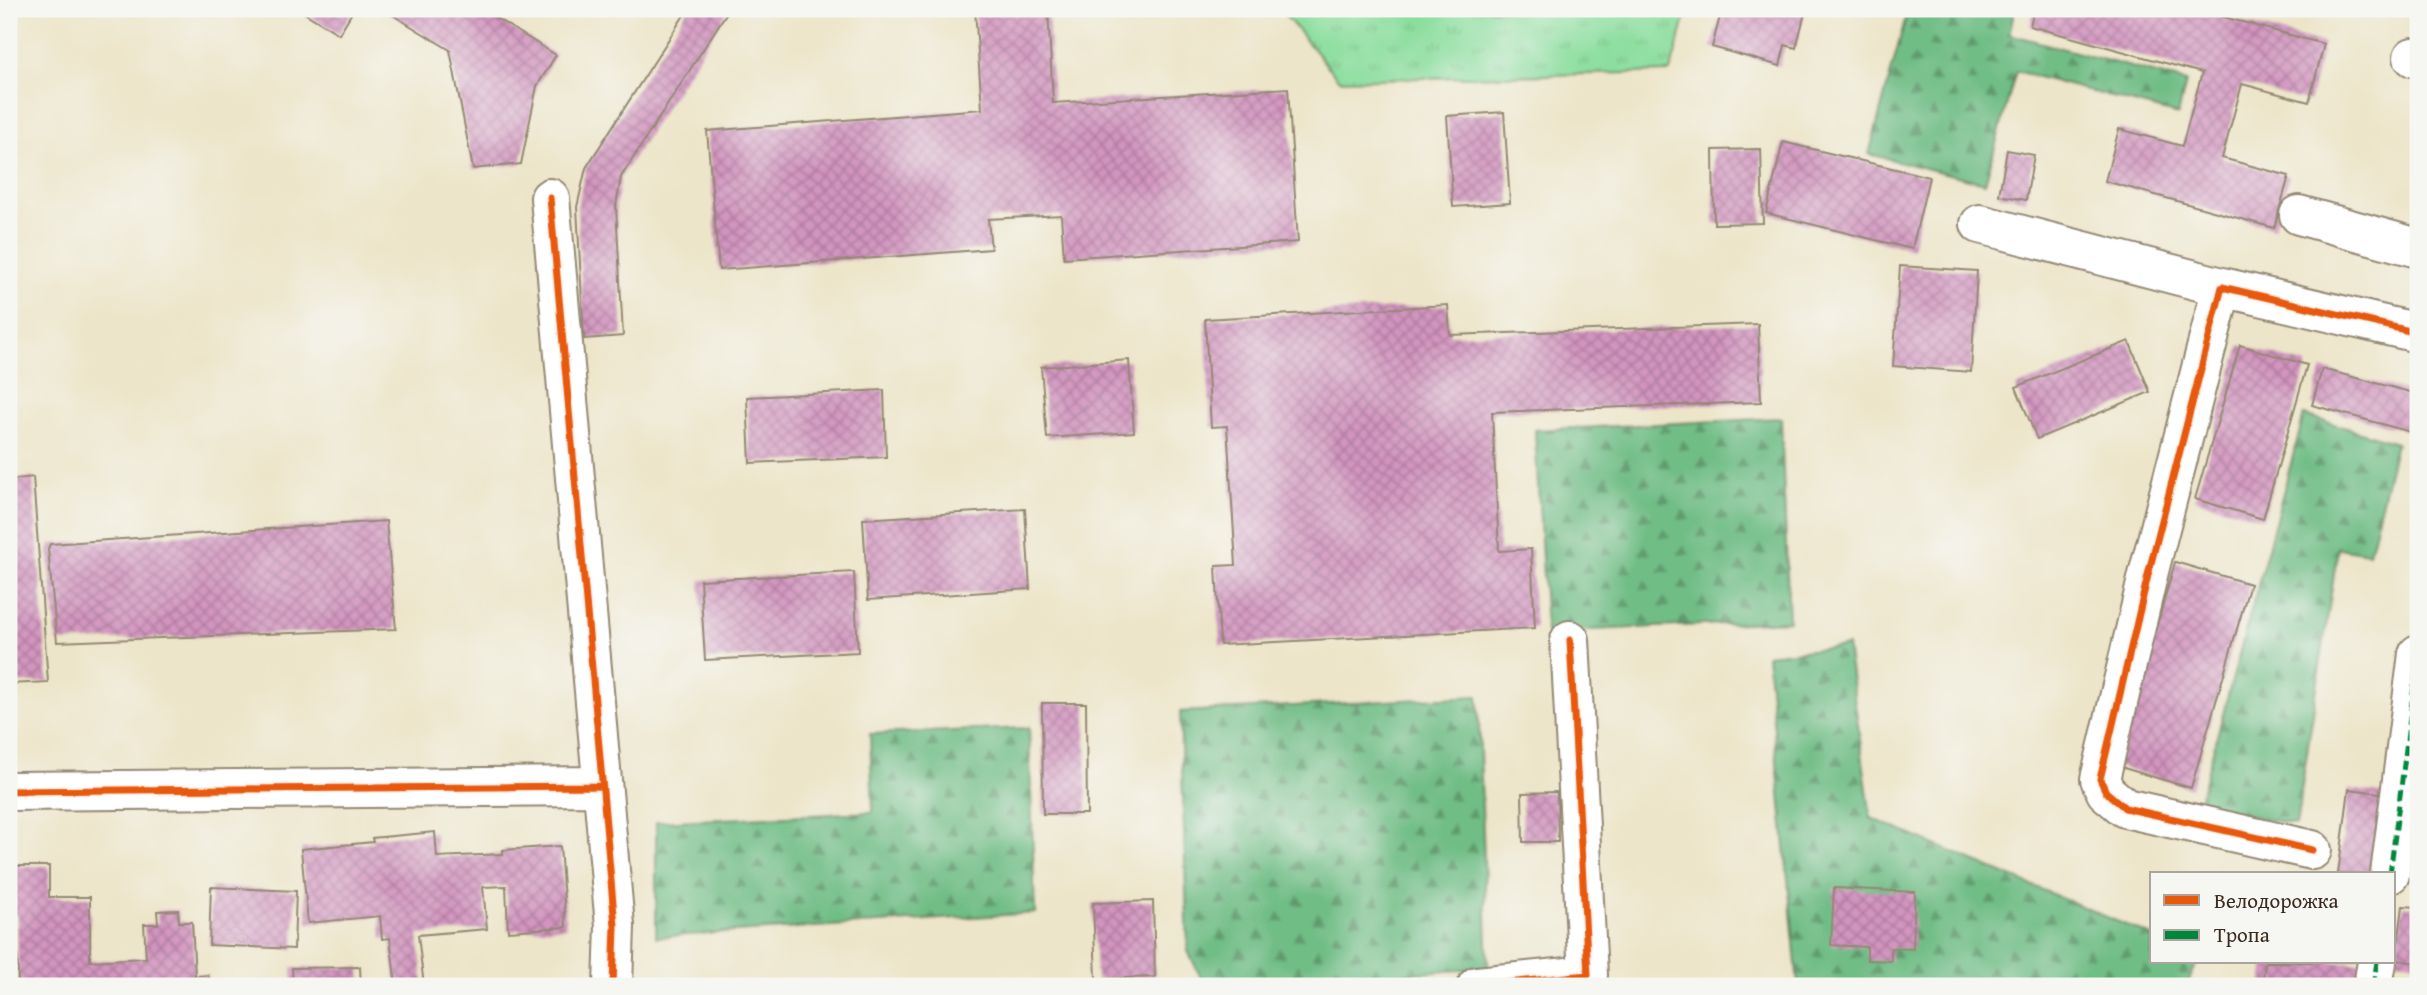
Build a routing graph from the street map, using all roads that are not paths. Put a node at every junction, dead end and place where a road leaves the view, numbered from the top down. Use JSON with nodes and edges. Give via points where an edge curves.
{"nodes":[{"id":1,"x":550,"y":198,"type":"dead end"},
{"id":2,"x":2299,"y":215,"type":"dead end"},
{"id":3,"x":1980,"y":224,"type":"dead end"},
{"id":4,"x":2418,"y":248,"type":"edge"},
{"id":5,"x":2222,"y":287,"type":"junction"},
{"id":6,"x":2418,"y":333,"type":"edge"},
{"id":7,"x":1570,"y":640,"type":"dead end"},
{"id":8,"x":2418,"y":654,"type":"edge"},
{"id":9,"x":602,"y":786,"type":"junction"},
{"id":10,"x":9,"y":791,"type":"edge"},
{"id":11,"x":2312,"y":850,"type":"dead end"},
{"id":12,"x":2390,"y":872,"type":"edge"},
{"id":13,"x":2377,"y":964,"type":"edge"},
{"id":14,"x":613,"y":986,"type":"edge"},
{"id":15,"x":1477,"y":986,"type":"edge"},
{"id":16,"x":2373,"y":986,"type":"edge"}],
"edges":[{"from":1,"to":9,"type":"street"},
{"from":2,"to":4,"type":"street"},
{"from":3,"to":5,"type":"street"},
{"from":5,"to":6,"type":"street"},
{"from":5,"to":11,"type":"street","via":[[2100,779],[2106,792],[2126,808]]},
{"from":7,"to":15,"type":"street","via":[[1588,975]]},
{"from":8,"to":12,"type":"street"},
{"from":9,"to":10,"type":"street"},
{"from":9,"to":14,"type":"street","via":[[615,926]]},
{"from":13,"to":16,"type":"street"}]}
